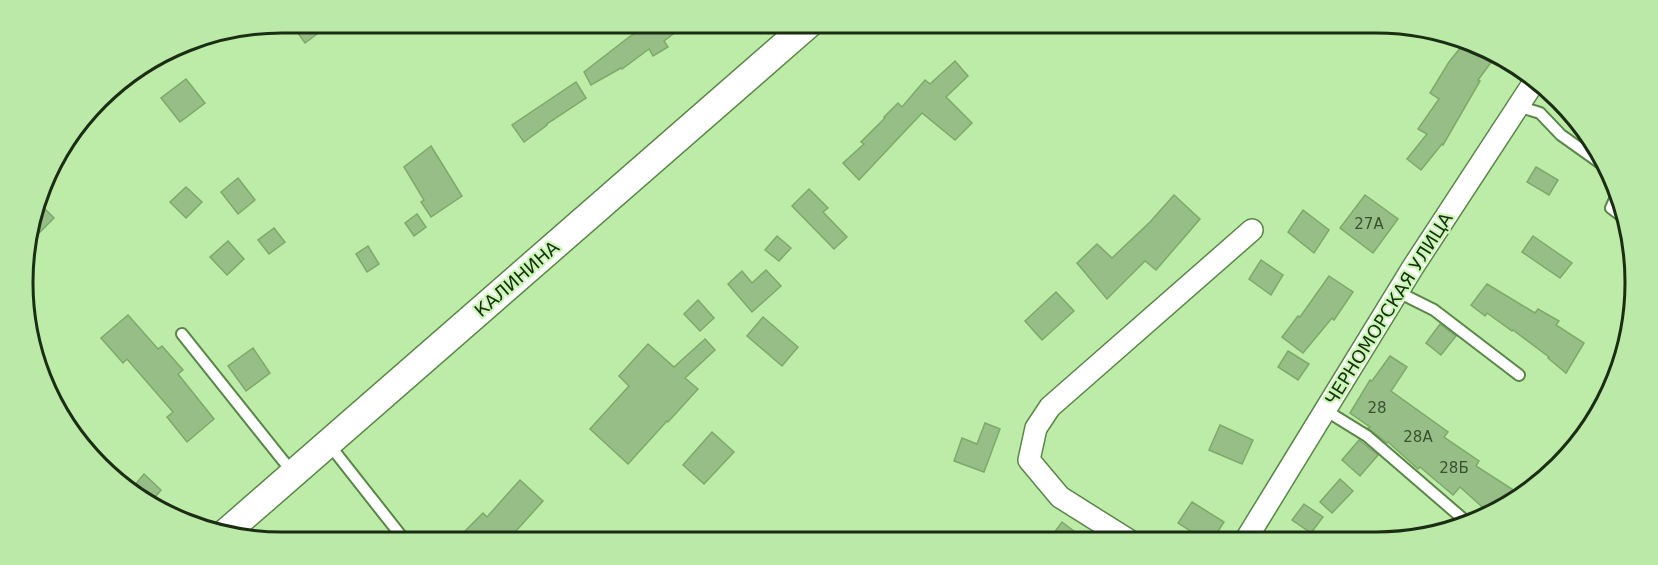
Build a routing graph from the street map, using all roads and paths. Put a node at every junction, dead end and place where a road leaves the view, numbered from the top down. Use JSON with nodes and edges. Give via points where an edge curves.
{"nodes":[{"id":1,"x":798,"y":33,"type":"edge"},
{"id":2,"x":1530,"y":88,"type":"edge"},
{"id":3,"x":1518,"y":106,"type":"junction"},
{"id":4,"x":1591,"y":156,"type":"edge"},
{"id":5,"x":1252,"y":230,"type":"dead end"},
{"id":6,"x":1398,"y":292,"type":"junction"},
{"id":7,"x":182,"y":334,"type":"dead end"},
{"id":8,"x":1519,"y":375,"type":"dead end"},
{"id":9,"x":1325,"y":410,"type":"junction"},
{"id":10,"x":328,"y":443,"type":"junction"},
{"id":11,"x":293,"y":473,"type":"junction"},
{"id":12,"x":1461,"y":517,"type":"edge"},
{"id":13,"x":232,"y":527,"type":"edge"},
{"id":14,"x":398,"y":532,"type":"edge"},
{"id":15,"x":1116,"y":532,"type":"edge"},
{"id":16,"x":1250,"y":532,"type":"edge"}],
"edges":[{"from":1,"to":10,"type":"street","name":"КАЛИНИНА"},
{"from":2,"to":3,"type":"street","name":"ЧЕРНОМОРСКАЯ УЛИЦА"},
{"from":3,"to":4,"type":"lane","via":[[1540,113],[1561,135]]},
{"from":3,"to":6,"type":"street","name":"ЧЕРНОМОРСКАЯ УЛИЦА"},
{"from":5,"to":15,"type":"street","via":[[1050,407],[1035,428],[1029,460],[1060,497]]},
{"from":6,"to":8,"type":"lane","via":[[1434,310]]},
{"from":6,"to":9,"type":"street","name":"ЧЕРНОМОРСКАЯ УЛИЦА"},
{"from":7,"to":11,"type":"lane"},
{"from":9,"to":12,"type":"lane","via":[[1366,436]]},
{"from":9,"to":16,"type":"street","name":"ЧЕРНОМОРСКАЯ УЛИЦА"},
{"from":10,"to":11,"type":"street","name":"КАЛИНИНА"},
{"from":10,"to":14,"type":"lane"},
{"from":11,"to":13,"type":"street","name":"КАЛИНИНА"}]}
